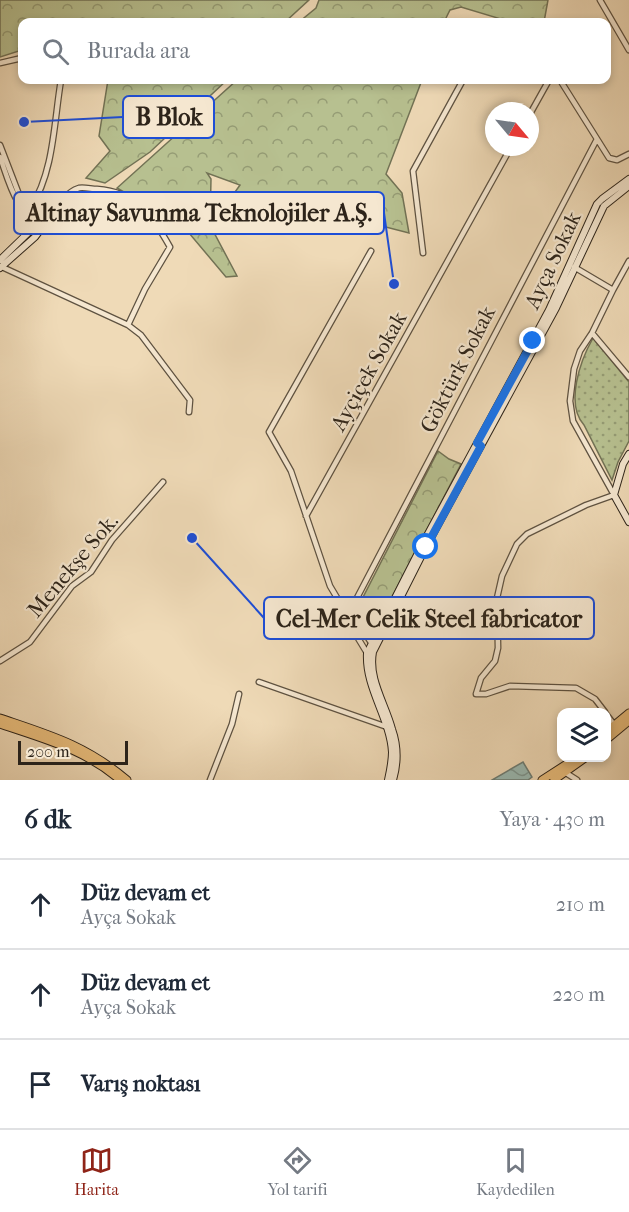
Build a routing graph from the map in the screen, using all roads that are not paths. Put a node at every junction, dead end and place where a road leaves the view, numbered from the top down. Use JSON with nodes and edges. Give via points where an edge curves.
{"nodes":[{"id":1,"x":600,"y":0,"type":"edge"},
{"id":2,"x":610,"y":18,"type":"edge"},
{"id":3,"x":611,"y":19,"type":"edge"},
{"id":4,"x":629,"y":50,"type":"edge"},
{"id":5,"x":18,"y":59,"type":"edge"},
{"id":6,"x":0,"y":65,"type":"edge"},
{"id":7,"x":60,"y":84,"type":"edge"},
{"id":8,"x":461,"y":84,"type":"edge"},
{"id":9,"x":547,"y":84,"type":"edge"},
{"id":10,"x":563,"y":84,"type":"edge"},
{"id":11,"x":537,"y":102,"type":"edge"},
{"id":12,"x":597,"y":139,"type":"junction"},
{"id":13,"x":0,"y":149,"type":"edge"},
{"id":14,"x":629,"y":154,"type":"edge"},
{"id":15,"x":506,"y":156,"type":"edge"},
{"id":16,"x":0,"y":158,"type":"edge"},
{"id":17,"x":629,"y":179,"type":"edge"},
{"id":18,"x":629,"y":186,"type":"edge"},
{"id":19,"x":31,"y":207,"type":"junction"},
{"id":20,"x":44,"y":225,"type":"junction"},
{"id":21,"x":370,"y":251,"type":"dead end"},
{"id":22,"x":423,"y":253,"type":"dead end"},
{"id":23,"x":629,"y":261,"type":"edge"},
{"id":24,"x":1,"y":265,"type":"edge"},
{"id":25,"x":572,"y":266,"type":"junction"},
{"id":26,"x":613,"y":290,"type":"junction"},
{"id":27,"x":128,"y":325,"type":"junction"},
{"id":28,"x":592,"y":333,"type":"junction"},
{"id":29,"x":629,"y":377,"type":"edge"},
{"id":30,"x":189,"y":412,"type":"dead end"},
{"id":31,"x":479,"y":445,"type":"junction"},
{"id":32,"x":629,"y":454,"type":"edge"},
{"id":33,"x":163,"y":482,"type":"dead end"},
{"id":34,"x":614,"y":495,"type":"junction"},
{"id":35,"x":306,"y":516,"type":"junction"},
{"id":36,"x":629,"y":522,"type":"edge"},
{"id":37,"x":349,"y":616,"type":"junction"},
{"id":38,"x":367,"y":635,"type":"junction"},
{"id":39,"x":378,"y":636,"type":"junction"},
{"id":40,"x":359,"y":639,"type":"junction"},
{"id":41,"x":371,"y":652,"type":"junction"},
{"id":42,"x":0,"y":661,"type":"edge"},
{"id":43,"x":260,"y":682,"type":"dead end"},
{"id":44,"x":239,"y":694,"type":"dead end"},
{"id":45,"x":602,"y":708,"type":"edge"},
{"id":46,"x":629,"y":713,"type":"edge"},
{"id":47,"x":0,"y":718,"type":"edge"},
{"id":48,"x":611,"y":720,"type":"edge"},
{"id":49,"x":629,"y":721,"type":"edge"},
{"id":50,"x":0,"y":724,"type":"edge"},
{"id":51,"x":387,"y":727,"type":"junction"},
{"id":52,"x":616,"y":727,"type":"junction"},
{"id":53,"x":611,"y":730,"type":"edge"},
{"id":54,"x":611,"y":734,"type":"edge"},
{"id":55,"x":392,"y":738,"type":"junction"},
{"id":56,"x":570,"y":762,"type":"edge"},
{"id":57,"x":580,"y":762,"type":"edge"},
{"id":58,"x":566,"y":773,"type":"junction"},
{"id":59,"x":120,"y":780,"type":"edge"},
{"id":60,"x":127,"y":780,"type":"edge"},
{"id":61,"x":210,"y":780,"type":"edge"},
{"id":62,"x":388,"y":780,"type":"edge"},
{"id":63,"x":393,"y":780,"type":"edge"},
{"id":64,"x":542,"y":780,"type":"edge"},
{"id":65,"x":554,"y":780,"type":"edge"},
{"id":66,"x":577,"y":780,"type":"edge"}],
"edges":[{"from":1,"to":2,"type":"street"},
{"from":3,"to":4,"type":"street"},
{"from":5,"to":6,"type":"street"},
{"from":7,"to":19,"type":"street","via":[[48,170]]},
{"from":8,"to":22,"type":"street","via":[[413,171]]},
{"from":9,"to":11,"type":"street"},
{"from":10,"to":12,"type":"street"},
{"from":12,"to":14,"type":"street","via":[[609,158],[617,160]]},
{"from":12,"to":37,"type":"street","name":"Göktürk Sokak"},
{"from":13,"to":19,"type":"street","via":[[20,197]]},
{"from":15,"to":35,"type":"street","name":"Ayçiçek Sokak"},
{"from":16,"to":20,"type":"street","via":[[17,202]]},
{"from":17,"to":25,"type":"street","name":"Ayça Sokak","via":[[597,204]]},
{"from":18,"to":25,"type":"street","via":[[604,206]]},
{"from":19,"to":20,"type":"street"},
{"from":20,"to":24,"type":"street","via":[[32,230]]},
{"from":20,"to":27,"type":"street","via":[[66,196],[79,188],[110,190],[147,210],[170,247]]},
{"from":21,"to":35,"type":"street","via":[[269,432],[291,471]]},
{"from":23,"to":26,"type":"street"},
{"from":24,"to":27,"type":"street"},
{"from":25,"to":26,"type":"street"},
{"from":25,"to":31,"type":"street","name":"Ayça Sokak"},
{"from":25,"to":31,"type":"street","name":"Ayça Sokak","via":[[537,343]]},
{"from":26,"to":28,"type":"street"},
{"from":27,"to":30,"type":"street","via":[[141,335],[190,400]]},
{"from":28,"to":29,"type":"street"},
{"from":28,"to":34,"type":"street","via":[[574,369],[570,401],[573,422]]},
{"from":31,"to":39,"type":"street","name":"Ayça Sokak"},
{"from":32,"to":34,"type":"street"},
{"from":33,"to":42,"type":"street","name":"Menekşe Sok.","via":[[112,540],[91,572],[72,586],[30,642]]},
{"from":34,"to":36,"type":"street"},
{"from":34,"to":45,"type":"street","via":[[526,534],[517,544],[497,598],[495,661],[476,694],[510,686],[576,688]]},
{"from":35,"to":37,"type":"street","via":[[330,586]]},
{"from":37,"to":38,"type":"street"},
{"from":37,"to":40,"type":"street"},
{"from":38,"to":39,"type":"street"},
{"from":38,"to":41,"type":"street"},
{"from":39,"to":41,"type":"street","name":"Ayça Sokak"},
{"from":40,"to":41,"type":"street"},
{"from":40,"to":41,"type":"street"},
{"from":41,"to":51,"type":"street","via":[[366,663]]},
{"from":41,"to":55,"type":"street","via":[[374,680]]},
{"from":43,"to":51,"type":"street"},
{"from":44,"to":61,"type":"street"},
{"from":46,"to":52,"type":"main road"},
{"from":47,"to":60,"type":"main road","via":[[80,747]]},
{"from":48,"to":52,"type":"street"},
{"from":49,"to":52,"type":"main road"},
{"from":50,"to":59,"type":"main road","via":[[76,751]]},
{"from":51,"to":55,"type":"street"},
{"from":52,"to":53,"type":"main road"},
{"from":52,"to":54,"type":"main road"},
{"from":55,"to":62,"type":"street"},
{"from":55,"to":63,"type":"street","via":[[397,752]]},
{"from":56,"to":64,"type":"main road"},
{"from":57,"to":58,"type":"main road"},
{"from":58,"to":65,"type":"main road"},
{"from":58,"to":66,"type":"street"}]}
